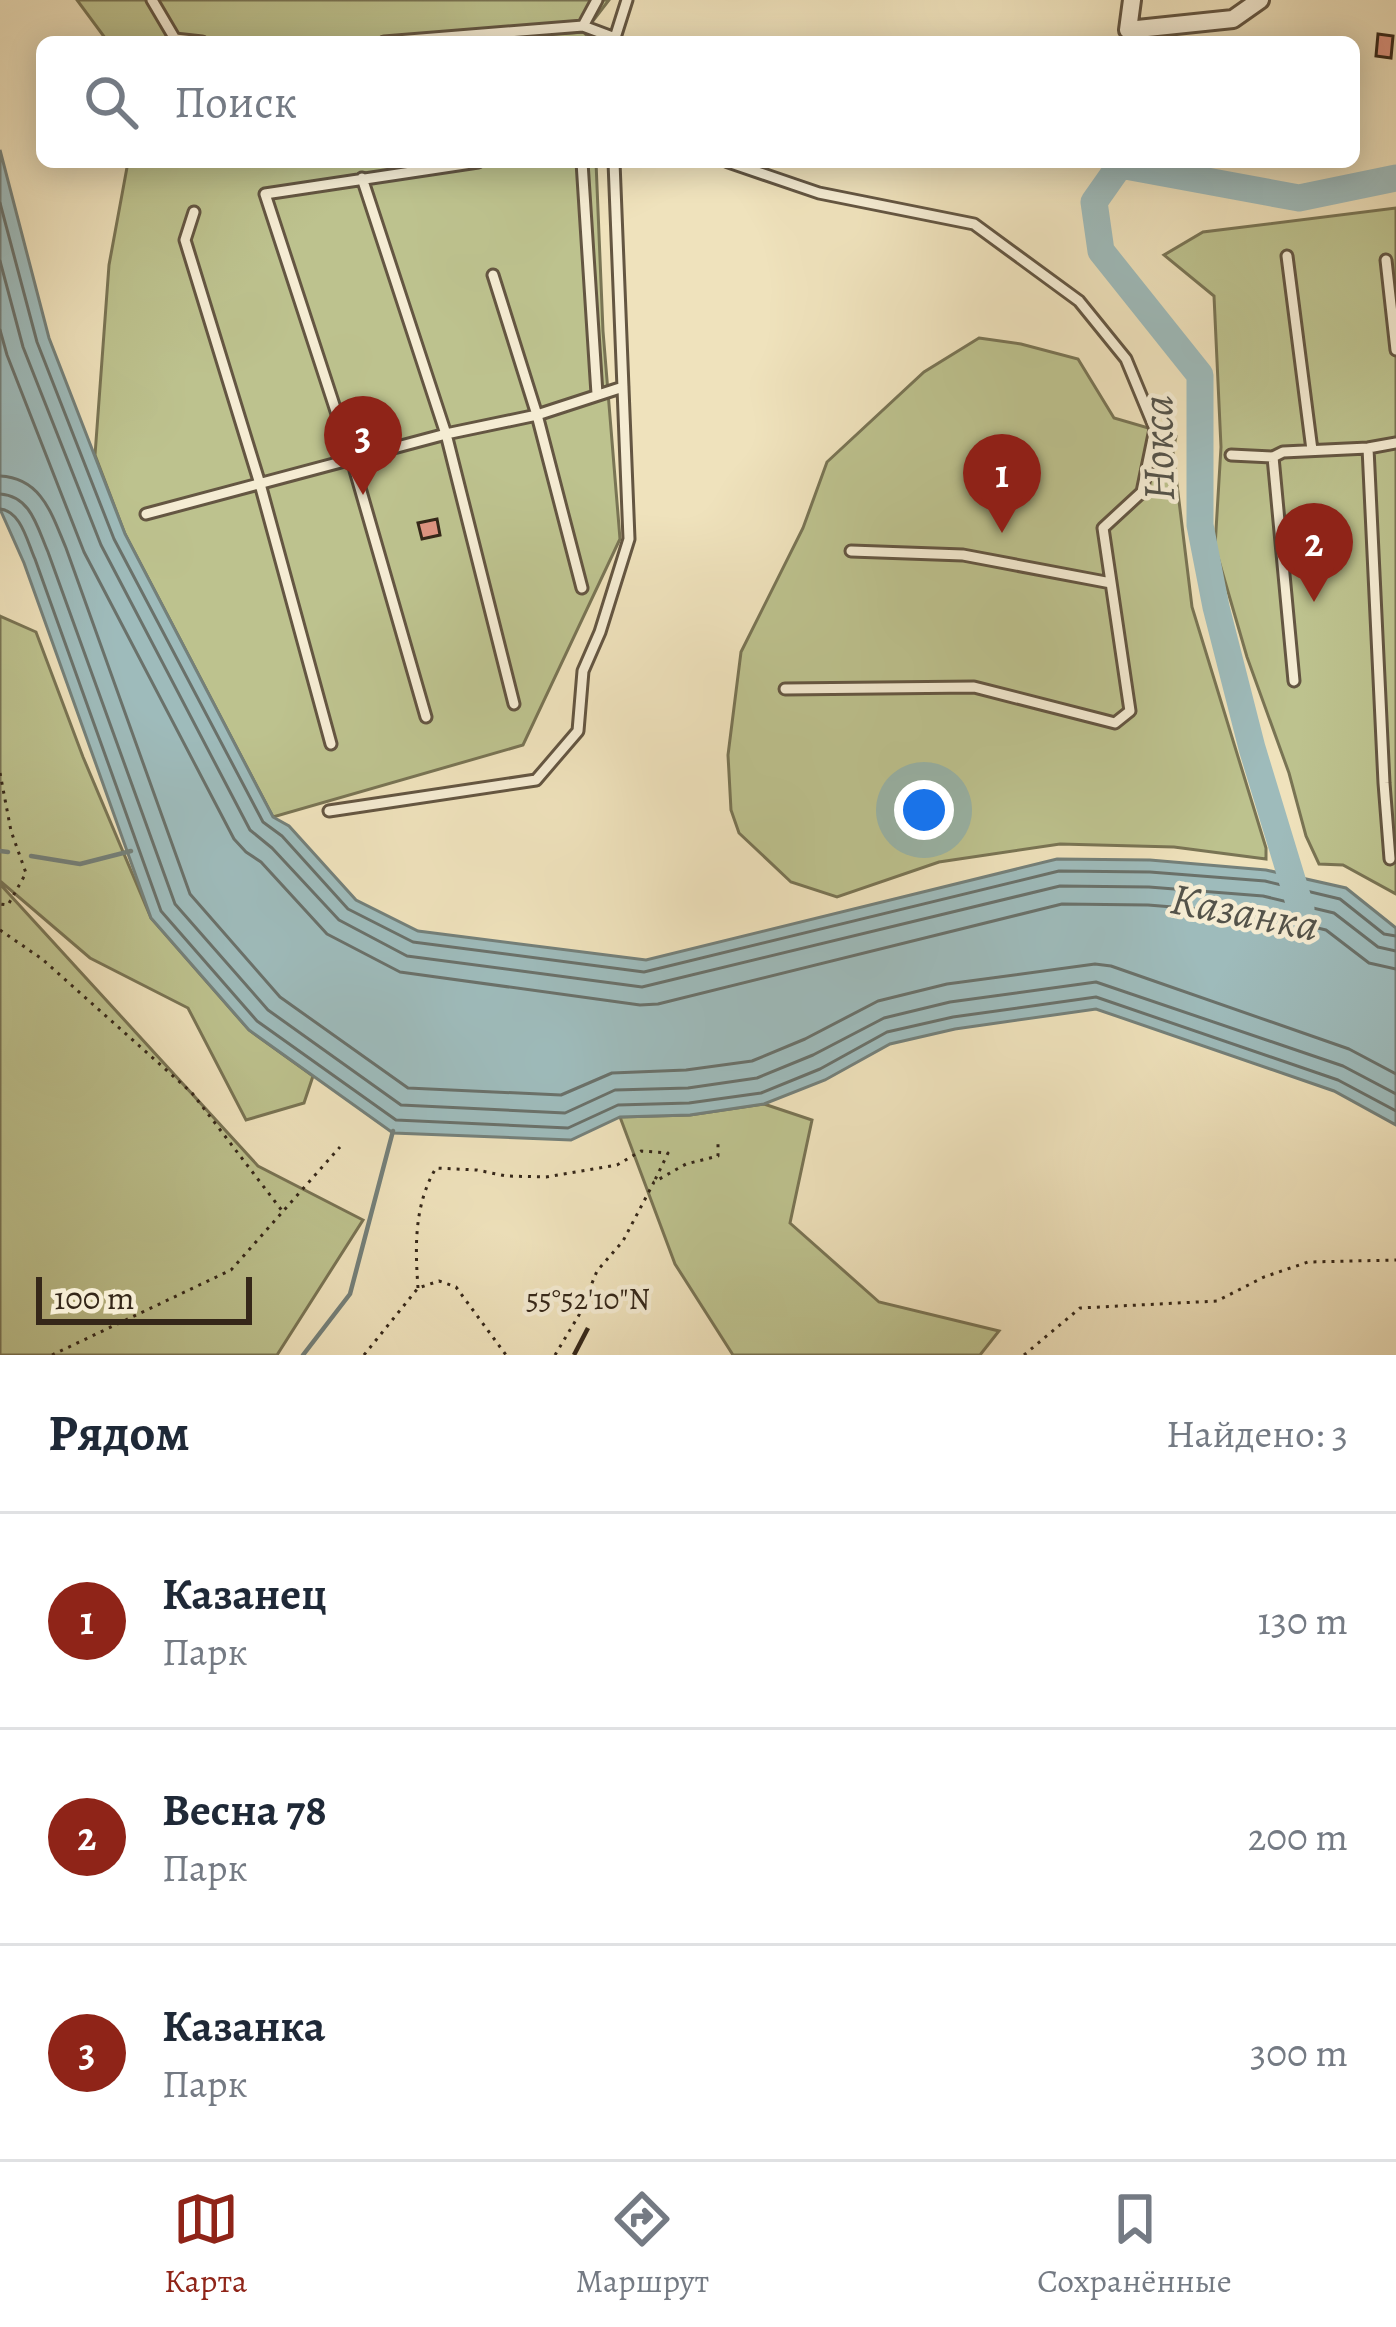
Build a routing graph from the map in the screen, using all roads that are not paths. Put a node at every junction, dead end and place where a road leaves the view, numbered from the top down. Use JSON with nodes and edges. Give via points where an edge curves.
{"nodes":[{"id":1,"x":152,"y":0,"type":"edge"},
{"id":2,"x":597,"y":0,"type":"edge"},
{"id":3,"x":627,"y":0,"type":"edge"},
{"id":4,"x":1132,"y":0,"type":"edge"},
{"id":5,"x":1260,"y":0,"type":"edge"},
{"id":6,"x":583,"y":26,"type":"junction"},
{"id":7,"x":173,"y":36,"type":"edge"},
{"id":8,"x":459,"y":36,"type":"edge"},
{"id":9,"x":605,"y":36,"type":"edge"},
{"id":10,"x":615,"y":36,"type":"edge"},
{"id":11,"x":434,"y":168,"type":"edge"},
{"id":12,"x":582,"y":168,"type":"edge"},
{"id":13,"x":614,"y":168,"type":"edge"},
{"id":14,"x":746,"y":168,"type":"edge"},
{"id":15,"x":362,"y":178,"type":"junction"},
{"id":16,"x":194,"y":212,"type":"dead end"},
{"id":17,"x":1287,"y":256,"type":"dead end"},
{"id":18,"x":1386,"y":260,"type":"dead end"},
{"id":19,"x":493,"y":274,"type":"dead end"},
{"id":20,"x":1396,"y":350,"type":"edge"},
{"id":21,"x":623,"y":387,"type":"junction"},
{"id":22,"x":597,"y":394,"type":"junction"},
{"id":23,"x":537,"y":415,"type":"junction"},
{"id":24,"x":446,"y":434,"type":"junction"},
{"id":25,"x":1396,"y":443,"type":"edge"},
{"id":26,"x":1368,"y":448,"type":"junction"},
{"id":27,"x":1312,"y":450,"type":"junction"},
{"id":28,"x":1231,"y":455,"type":"dead end"},
{"id":29,"x":1274,"y":457,"type":"junction"},
{"id":30,"x":352,"y":460,"type":"junction"},
{"id":31,"x":260,"y":484,"type":"junction"},
{"id":32,"x":146,"y":514,"type":"dead end"},
{"id":33,"x":851,"y":551,"type":"dead end"},
{"id":34,"x":1111,"y":583,"type":"junction"},
{"id":35,"x":582,"y":588,"type":"dead end"},
{"id":36,"x":1294,"y":681,"type":"dead end"},
{"id":37,"x":785,"y":689,"type":"dead end"},
{"id":38,"x":514,"y":704,"type":"dead end"},
{"id":39,"x":425,"y":717,"type":"dead end"},
{"id":40,"x":331,"y":744,"type":"dead end"},
{"id":41,"x":328,"y":812,"type":"dead end"},
{"id":42,"x":1390,"y":859,"type":"dead end"}],
"edges":[{"from":1,"to":7,"type":"lane"},
{"from":2,"to":6,"type":"lane"},
{"from":3,"to":10,"type":"lane"},
{"from":4,"to":5,"type":"street","via":[[1128,30],[1233,19]]},
{"from":6,"to":8,"type":"lane"},
{"from":6,"to":9,"type":"lane"},
{"from":11,"to":15,"type":"lane"},
{"from":12,"to":22,"type":"lane"},
{"from":13,"to":21,"type":"lane"},
{"from":14,"to":34,"type":"lane","via":[[819,193],[974,224],[1079,302],[1126,359],[1155,429],[1142,492],[1102,528]]},
{"from":15,"to":24,"type":"lane"},
{"from":15,"to":30,"type":"lane","via":[[265,194]]},
{"from":16,"to":31,"type":"lane","via":[[185,240]]},
{"from":17,"to":27,"type":"lane"},
{"from":18,"to":20,"type":"lane"},
{"from":19,"to":23,"type":"lane"},
{"from":21,"to":22,"type":"lane"},
{"from":21,"to":41,"type":"lane","via":[[629,539],[583,671],[578,730],[536,780]]},
{"from":22,"to":23,"type":"lane"},
{"from":23,"to":24,"type":"lane"},
{"from":23,"to":35,"type":"lane"},
{"from":24,"to":30,"type":"lane"},
{"from":24,"to":38,"type":"lane"},
{"from":25,"to":26,"type":"lane"},
{"from":26,"to":27,"type":"lane"},
{"from":26,"to":42,"type":"lane"},
{"from":27,"to":29,"type":"lane"},
{"from":28,"to":29,"type":"lane"},
{"from":29,"to":36,"type":"lane"},
{"from":30,"to":31,"type":"lane"},
{"from":30,"to":39,"type":"lane"},
{"from":31,"to":32,"type":"lane"},
{"from":31,"to":40,"type":"lane"},
{"from":33,"to":34,"type":"lane","via":[[963,555]]},
{"from":34,"to":37,"type":"lane","via":[[1130,711],[1115,723],[974,687]]}]}
